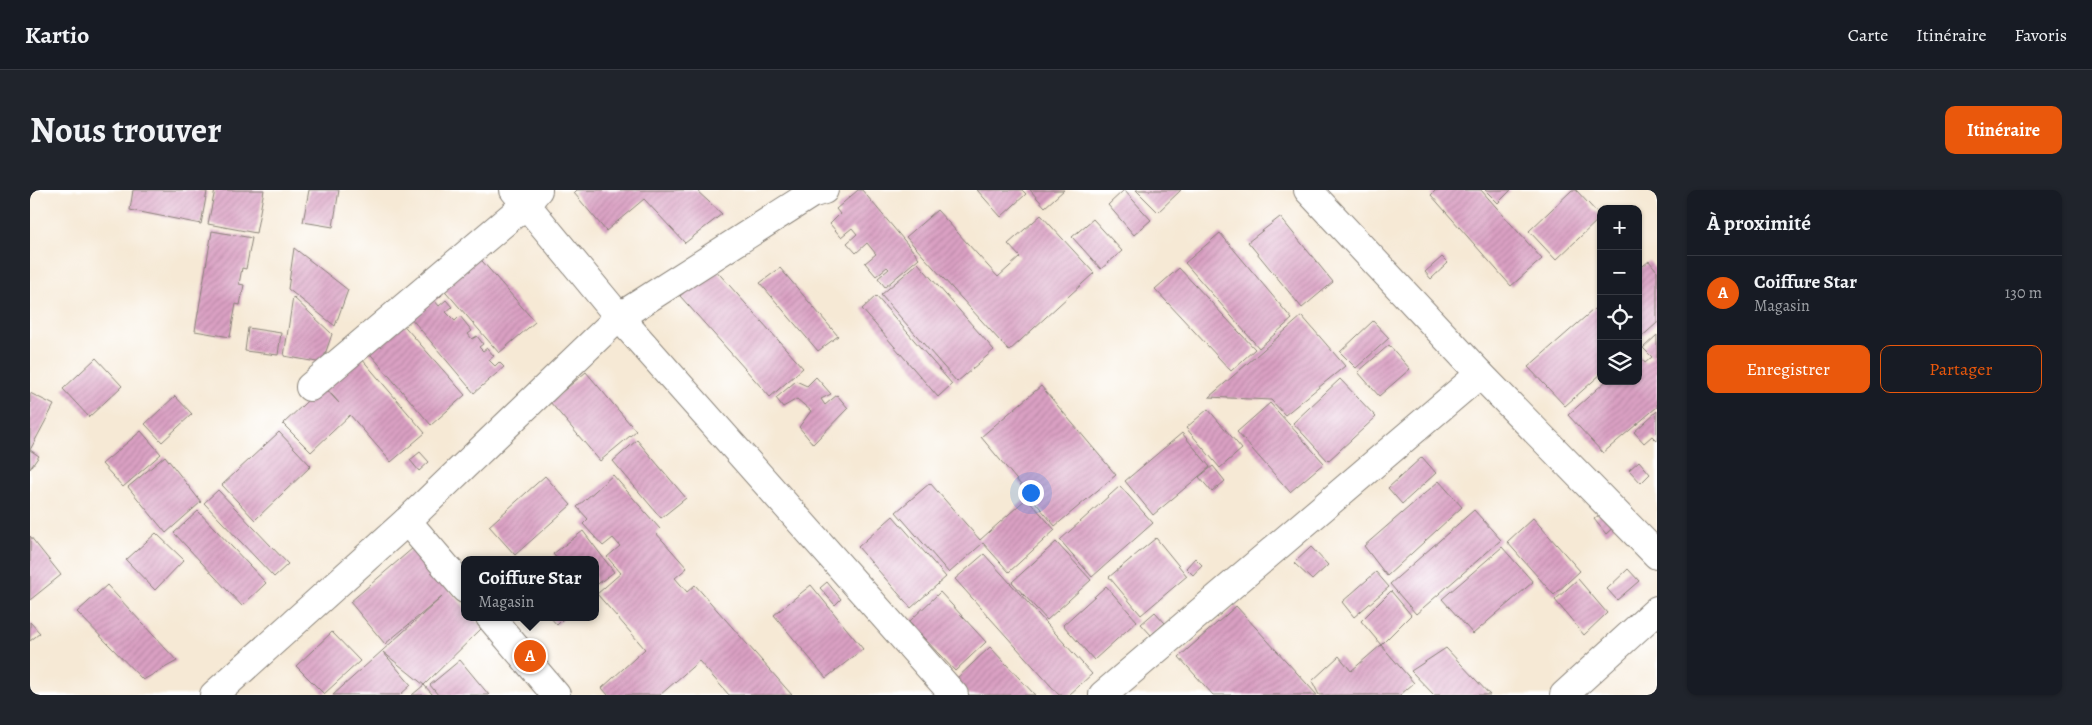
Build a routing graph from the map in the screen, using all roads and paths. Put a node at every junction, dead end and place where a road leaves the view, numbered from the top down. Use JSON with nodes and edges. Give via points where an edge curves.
{"nodes":[{"id":1,"x":1308,"y":190,"type":"edge"},
{"id":2,"x":812,"y":191,"type":"edge"},
{"id":3,"x":526,"y":195,"type":"edge"},
{"id":4,"x":619,"y":317,"type":"junction"},
{"id":5,"x":1480,"y":374,"type":"junction"},
{"id":6,"x":310,"y":387,"type":"dead end"},
{"id":7,"x":407,"y":521,"type":"junction"},
{"id":8,"x":1657,"y":554,"type":"edge"},
{"id":9,"x":461,"y":583,"type":"edge"},
{"id":10,"x":1657,"y":610,"type":"edge"},
{"id":11,"x":493,"y":621,"type":"edge"},
{"id":12,"x":214,"y":695,"type":"edge"},
{"id":13,"x":556,"y":695,"type":"edge"},
{"id":14,"x":954,"y":695,"type":"edge"},
{"id":15,"x":1103,"y":695,"type":"edge"},
{"id":16,"x":1564,"y":695,"type":"edge"}],
"edges":[{"from":1,"to":5,"type":"street"},
{"from":2,"to":4,"type":"street"},
{"from":3,"to":4,"type":"street"},
{"from":3,"to":6,"type":"street"},
{"from":4,"to":7,"type":"street"},
{"from":4,"to":14,"type":"street"},
{"from":5,"to":8,"type":"street"},
{"from":5,"to":15,"type":"street"},
{"from":7,"to":9,"type":"street"},
{"from":7,"to":12,"type":"street"},
{"from":10,"to":16,"type":"street"},
{"from":11,"to":13,"type":"street"}]}
